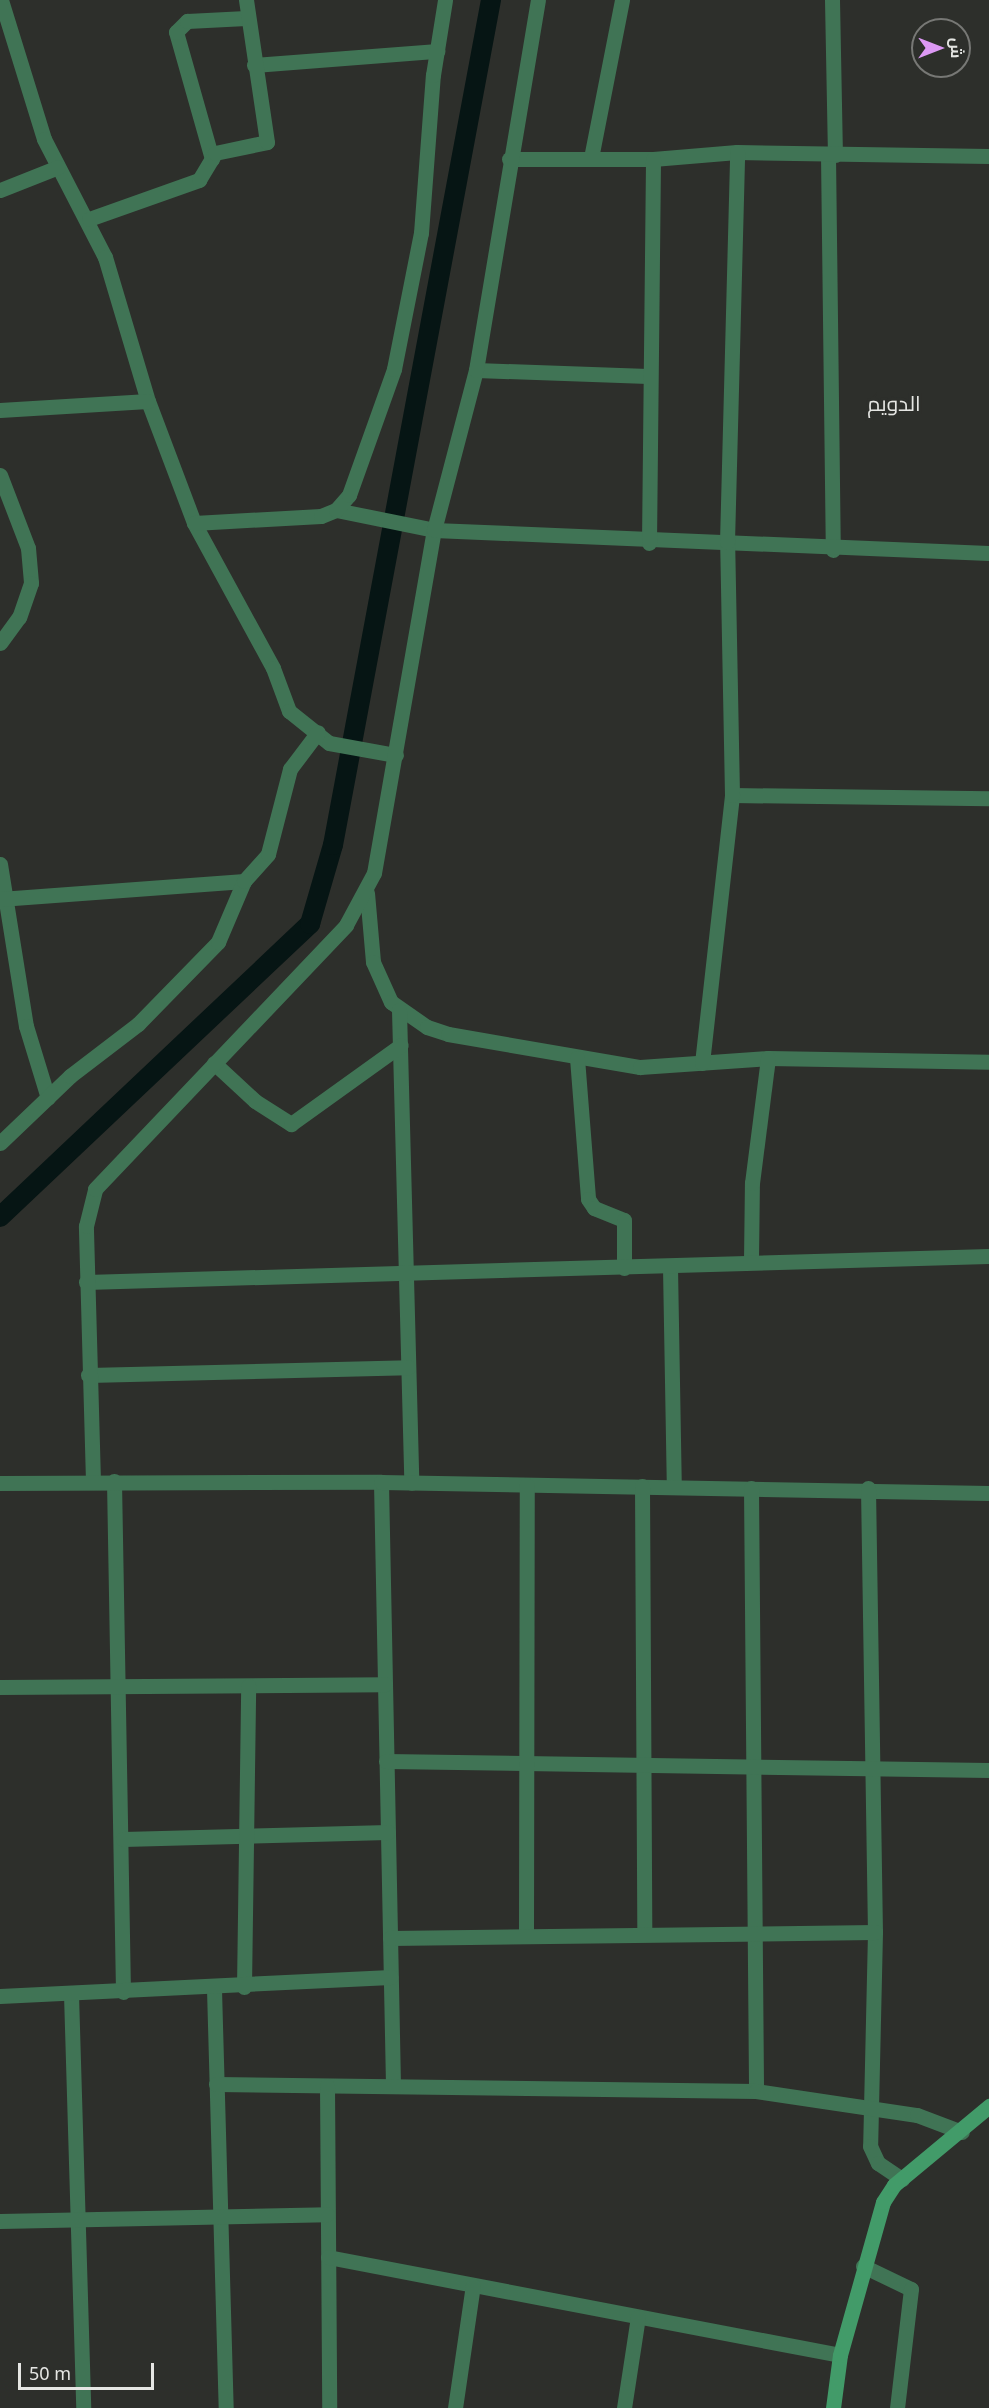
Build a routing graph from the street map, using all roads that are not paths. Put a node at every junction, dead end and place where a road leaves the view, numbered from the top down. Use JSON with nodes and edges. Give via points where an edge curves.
{"nodes":[{"id":1,"x":246,"y":0,"type":"edge"},
{"id":2,"x":445,"y":0,"type":"edge"},
{"id":3,"x":538,"y":0,"type":"edge"},
{"id":4,"x":622,"y":0,"type":"edge"},
{"id":5,"x":832,"y":0,"type":"edge"},
{"id":6,"x":1,"y":2,"type":"edge"},
{"id":7,"x":246,"y":18,"type":"junction"},
{"id":8,"x":436,"y":51,"type":"junction"},
{"id":9,"x":254,"y":65,"type":"junction"},
{"id":10,"x":737,"y":152,"type":"junction"},
{"id":11,"x":832,"y":155,"type":"junction"},
{"id":12,"x":989,"y":156,"type":"edge"},
{"id":13,"x":591,"y":158,"type":"junction"},
{"id":14,"x":212,"y":159,"type":"junction"},
{"id":15,"x":509,"y":159,"type":"junction"},
{"id":16,"x":652,"y":159,"type":"junction"},
{"id":17,"x":58,"y":167,"type":"junction"},
{"id":18,"x":0,"y":190,"type":"edge"},
{"id":19,"x":89,"y":219,"type":"junction"},
{"id":20,"x":476,"y":370,"type":"junction"},
{"id":21,"x":648,"y":375,"type":"junction"},
{"id":22,"x":148,"y":401,"type":"junction"},
{"id":23,"x":0,"y":410,"type":"edge"},
{"id":24,"x":0,"y":475,"type":"edge"},
{"id":25,"x":336,"y":510,"type":"junction"},
{"id":26,"x":195,"y":523,"type":"junction"},
{"id":27,"x":429,"y":530,"type":"junction"},
{"id":28,"x":727,"y":542,"type":"junction"},
{"id":29,"x":649,"y":543,"type":"junction"},
{"id":30,"x":833,"y":550,"type":"junction"},
{"id":31,"x":989,"y":553,"type":"edge"},
{"id":32,"x":0,"y":643,"type":"edge"},
{"id":33,"x":324,"y":737,"type":"junction"},
{"id":34,"x":389,"y":754,"type":"junction"},
{"id":35,"x":732,"y":795,"type":"junction"},
{"id":36,"x":989,"y":798,"type":"edge"},
{"id":37,"x":0,"y":864,"type":"edge"},
{"id":38,"x":244,"y":881,"type":"junction"},
{"id":39,"x":367,"y":892,"type":"junction"},
{"id":40,"x":4,"y":899,"type":"edge"},
{"id":41,"x":399,"y":1010,"type":"junction"},
{"id":42,"x":400,"y":1045,"type":"junction"},
{"id":43,"x":577,"y":1058,"type":"junction"},
{"id":44,"x":768,"y":1058,"type":"junction"},
{"id":45,"x":989,"y":1062,"type":"edge"},
{"id":46,"x":214,"y":1063,"type":"junction"},
{"id":47,"x":702,"y":1063,"type":"junction"},
{"id":48,"x":48,"y":1098,"type":"junction"},
{"id":49,"x":0,"y":1143,"type":"edge"},
{"id":50,"x":989,"y":1256,"type":"edge"},
{"id":51,"x":751,"y":1260,"type":"junction"},
{"id":52,"x":670,"y":1267,"type":"junction"},
{"id":53,"x":624,"y":1268,"type":"junction"},
{"id":54,"x":409,"y":1275,"type":"junction"},
{"id":55,"x":86,"y":1282,"type":"junction"},
{"id":56,"x":408,"y":1367,"type":"junction"},
{"id":57,"x":88,"y":1375,"type":"junction"},
{"id":58,"x":93,"y":1481,"type":"junction"},
{"id":59,"x":114,"y":1481,"type":"junction"},
{"id":60,"x":381,"y":1482,"type":"junction"},
{"id":61,"x":0,"y":1483,"type":"edge"},
{"id":62,"x":411,"y":1484,"type":"junction"},
{"id":63,"x":527,"y":1485,"type":"junction"},
{"id":64,"x":642,"y":1486,"type":"junction"},
{"id":65,"x":674,"y":1486,"type":"junction"},
{"id":66,"x":751,"y":1488,"type":"junction"},
{"id":67,"x":868,"y":1488,"type":"junction"},
{"id":68,"x":989,"y":1492,"type":"edge"},
{"id":69,"x":385,"y":1684,"type":"junction"},
{"id":70,"x":120,"y":1685,"type":"junction"},
{"id":71,"x":248,"y":1686,"type":"junction"},
{"id":72,"x":0,"y":1687,"type":"edge"},
{"id":73,"x":386,"y":1761,"type":"junction"},
{"id":74,"x":528,"y":1763,"type":"junction"},
{"id":75,"x":646,"y":1764,"type":"junction"},
{"id":76,"x":753,"y":1766,"type":"junction"},
{"id":77,"x":873,"y":1767,"type":"junction"},
{"id":78,"x":989,"y":1770,"type":"edge"},
{"id":79,"x":388,"y":1832,"type":"junction"},
{"id":80,"x":245,"y":1836,"type":"junction"},
{"id":81,"x":123,"y":1839,"type":"junction"},
{"id":82,"x":875,"y":1932,"type":"junction"},
{"id":83,"x":526,"y":1934,"type":"junction"},
{"id":84,"x":644,"y":1934,"type":"junction"},
{"id":85,"x":753,"y":1934,"type":"junction"},
{"id":86,"x":390,"y":1938,"type":"junction"},
{"id":87,"x":391,"y":1977,"type":"junction"},
{"id":88,"x":243,"y":1987,"type":"junction"},
{"id":89,"x":214,"y":1989,"type":"junction"},
{"id":90,"x":123,"y":1992,"type":"junction"},
{"id":91,"x":71,"y":1994,"type":"junction"},
{"id":92,"x":0,"y":1996,"type":"edge"},
{"id":93,"x":216,"y":2084,"type":"junction"},
{"id":94,"x":327,"y":2086,"type":"junction"},
{"id":95,"x":393,"y":2086,"type":"junction"},
{"id":96,"x":756,"y":2091,"type":"junction"},
{"id":97,"x":872,"y":2108,"type":"junction"},
{"id":98,"x":986,"y":2114,"type":"edge"},
{"id":99,"x":962,"y":2132,"type":"junction"},
{"id":100,"x":902,"y":2179,"type":"junction"},
{"id":101,"x":327,"y":2214,"type":"junction"},
{"id":102,"x":222,"y":2215,"type":"junction"},
{"id":103,"x":80,"y":2219,"type":"junction"},
{"id":104,"x":0,"y":2221,"type":"edge"},
{"id":105,"x":328,"y":2257,"type":"junction"},
{"id":106,"x":863,"y":2266,"type":"junction"},
{"id":107,"x":473,"y":2285,"type":"junction"},
{"id":108,"x":638,"y":2317,"type":"junction"},
{"id":109,"x":840,"y":2355,"type":"junction"},
{"id":110,"x":83,"y":2408,"type":"edge"},
{"id":111,"x":226,"y":2408,"type":"edge"},
{"id":112,"x":329,"y":2408,"type":"edge"},
{"id":113,"x":455,"y":2408,"type":"edge"},
{"id":114,"x":624,"y":2408,"type":"edge"},
{"id":115,"x":833,"y":2408,"type":"edge"},
{"id":116,"x":897,"y":2408,"type":"edge"}],
"edges":[{"from":1,"to":7,"type":"street"},
{"from":2,"to":8,"type":"street"},
{"from":3,"to":15,"type":"street"},
{"from":4,"to":13,"type":"street"},
{"from":5,"to":11,"type":"street"},
{"from":6,"to":17,"type":"street","via":[[44,139]]},
{"from":7,"to":9,"type":"street"},
{"from":7,"to":14,"type":"street","via":[[187,21],[176,32]]},
{"from":8,"to":9,"type":"street"},
{"from":8,"to":25,"type":"street","via":[[420,233],[394,369],[355,483]]},
{"from":9,"to":14,"type":"street","via":[[267,141],[215,153]]},
{"from":10,"to":11,"type":"street"},
{"from":10,"to":16,"type":"street"},
{"from":10,"to":28,"type":"street"},
{"from":11,"to":12,"type":"street"},
{"from":11,"to":30,"type":"street"},
{"from":13,"to":15,"type":"street"},
{"from":13,"to":16,"type":"street"},
{"from":14,"to":19,"type":"street","via":[[199,180]]},
{"from":15,"to":20,"type":"street"},
{"from":16,"to":21,"type":"street"},
{"from":17,"to":18,"type":"street"},
{"from":17,"to":19,"type":"street"},
{"from":19,"to":22,"type":"street","via":[[116,287]]},
{"from":20,"to":21,"type":"street"},
{"from":20,"to":27,"type":"street"},
{"from":21,"to":29,"type":"street"},
{"from":22,"to":23,"type":"street"},
{"from":22,"to":26,"type":"street"},
{"from":24,"to":32,"type":"street","via":[[28,548],[31,583],[19,617]]},
{"from":25,"to":26,"type":"street"},
{"from":25,"to":27,"type":"street"},
{"from":26,"to":33,"type":"street","via":[[273,668],[289,711]]},
{"from":27,"to":29,"type":"street"},
{"from":27,"to":34,"type":"street"},
{"from":28,"to":29,"type":"street"},
{"from":28,"to":30,"type":"street"},
{"from":28,"to":35,"type":"street"},
{"from":30,"to":31,"type":"street"},
{"from":33,"to":34,"type":"street"},
{"from":33,"to":38,"type":"street","via":[[290,769],[268,854]]},
{"from":34,"to":39,"type":"street"},
{"from":35,"to":36,"type":"street"},
{"from":35,"to":47,"type":"street"},
{"from":37,"to":40,"type":"street"},
{"from":38,"to":40,"type":"street"},
{"from":38,"to":48,"type":"street","via":[[218,942],[178,986]]},
{"from":39,"to":41,"type":"street","via":[[373,962]]},
{"from":39,"to":46,"type":"street","via":[[346,925]]},
{"from":40,"to":48,"type":"street","via":[[26,1026]]},
{"from":41,"to":42,"type":"street"},
{"from":41,"to":43,"type":"street","via":[[448,1034]]},
{"from":42,"to":46,"type":"street","via":[[291,1124],[255,1101]]},
{"from":42,"to":54,"type":"street"},
{"from":43,"to":47,"type":"street","via":[[640,1067]]},
{"from":43,"to":53,"type":"street","via":[[588,1199],[594,1208],[624,1220]]},
{"from":44,"to":45,"type":"street"},
{"from":44,"to":47,"type":"street"},
{"from":44,"to":51,"type":"street","via":[[752,1183]]},
{"from":46,"to":55,"type":"street","via":[[95,1189],[86,1226]]},
{"from":48,"to":49,"type":"street"},
{"from":50,"to":51,"type":"street"},
{"from":51,"to":52,"type":"street"},
{"from":52,"to":53,"type":"street"},
{"from":52,"to":65,"type":"street"},
{"from":53,"to":54,"type":"street"},
{"from":54,"to":55,"type":"street"},
{"from":54,"to":56,"type":"street"},
{"from":55,"to":57,"type":"street"},
{"from":56,"to":57,"type":"street"},
{"from":56,"to":62,"type":"street"},
{"from":57,"to":58,"type":"street"},
{"from":58,"to":59,"type":"street"},
{"from":58,"to":61,"type":"street"},
{"from":59,"to":60,"type":"street"},
{"from":59,"to":70,"type":"street"},
{"from":60,"to":62,"type":"street"},
{"from":60,"to":69,"type":"street"},
{"from":62,"to":63,"type":"street"},
{"from":63,"to":64,"type":"street"},
{"from":63,"to":74,"type":"street"},
{"from":64,"to":65,"type":"street"},
{"from":64,"to":75,"type":"street"},
{"from":65,"to":66,"type":"street"},
{"from":66,"to":67,"type":"street"},
{"from":66,"to":76,"type":"street"},
{"from":67,"to":68,"type":"street"},
{"from":67,"to":77,"type":"street"},
{"from":69,"to":71,"type":"street"},
{"from":69,"to":73,"type":"street"},
{"from":70,"to":71,"type":"street"},
{"from":70,"to":72,"type":"street"},
{"from":70,"to":81,"type":"street"},
{"from":71,"to":80,"type":"street"},
{"from":73,"to":74,"type":"street"},
{"from":73,"to":79,"type":"street"},
{"from":74,"to":75,"type":"street"},
{"from":74,"to":83,"type":"street"},
{"from":75,"to":76,"type":"street"},
{"from":75,"to":84,"type":"street"},
{"from":76,"to":77,"type":"street"},
{"from":76,"to":85,"type":"street"},
{"from":77,"to":78,"type":"street"},
{"from":77,"to":82,"type":"street"},
{"from":79,"to":80,"type":"street"},
{"from":79,"to":86,"type":"street"},
{"from":80,"to":81,"type":"street"},
{"from":80,"to":88,"type":"street"},
{"from":81,"to":90,"type":"street"},
{"from":82,"to":85,"type":"street"},
{"from":82,"to":97,"type":"street"},
{"from":83,"to":84,"type":"street"},
{"from":83,"to":86,"type":"street"},
{"from":84,"to":85,"type":"street"},
{"from":85,"to":96,"type":"street"},
{"from":86,"to":87,"type":"street"},
{"from":87,"to":88,"type":"street"},
{"from":87,"to":95,"type":"street"},
{"from":88,"to":89,"type":"street"},
{"from":89,"to":90,"type":"street"},
{"from":89,"to":93,"type":"street"},
{"from":90,"to":91,"type":"street"},
{"from":91,"to":92,"type":"street"},
{"from":91,"to":103,"type":"street"},
{"from":93,"to":94,"type":"street"},
{"from":93,"to":102,"type":"street"},
{"from":94,"to":95,"type":"street"},
{"from":94,"to":101,"type":"street"},
{"from":95,"to":96,"type":"street"},
{"from":96,"to":97,"type":"street"},
{"from":97,"to":99,"type":"street","via":[[929,2118]]},
{"from":97,"to":100,"type":"street","via":[[874,2157]]},
{"from":98,"to":99,"type":"main road"},
{"from":99,"to":100,"type":"main road"},
{"from":100,"to":106,"type":"main road","via":[[883,2202]]},
{"from":101,"to":102,"type":"street"},
{"from":101,"to":105,"type":"street"},
{"from":102,"to":103,"type":"street"},
{"from":102,"to":111,"type":"street"},
{"from":103,"to":104,"type":"street"},
{"from":103,"to":110,"type":"street"},
{"from":105,"to":107,"type":"street"},
{"from":105,"to":112,"type":"street"},
{"from":106,"to":109,"type":"main road"},
{"from":106,"to":116,"type":"street","via":[[911,2289]]},
{"from":107,"to":108,"type":"street"},
{"from":107,"to":113,"type":"street"},
{"from":108,"to":109,"type":"street"},
{"from":108,"to":114,"type":"street"},
{"from":109,"to":115,"type":"main road"}]}
